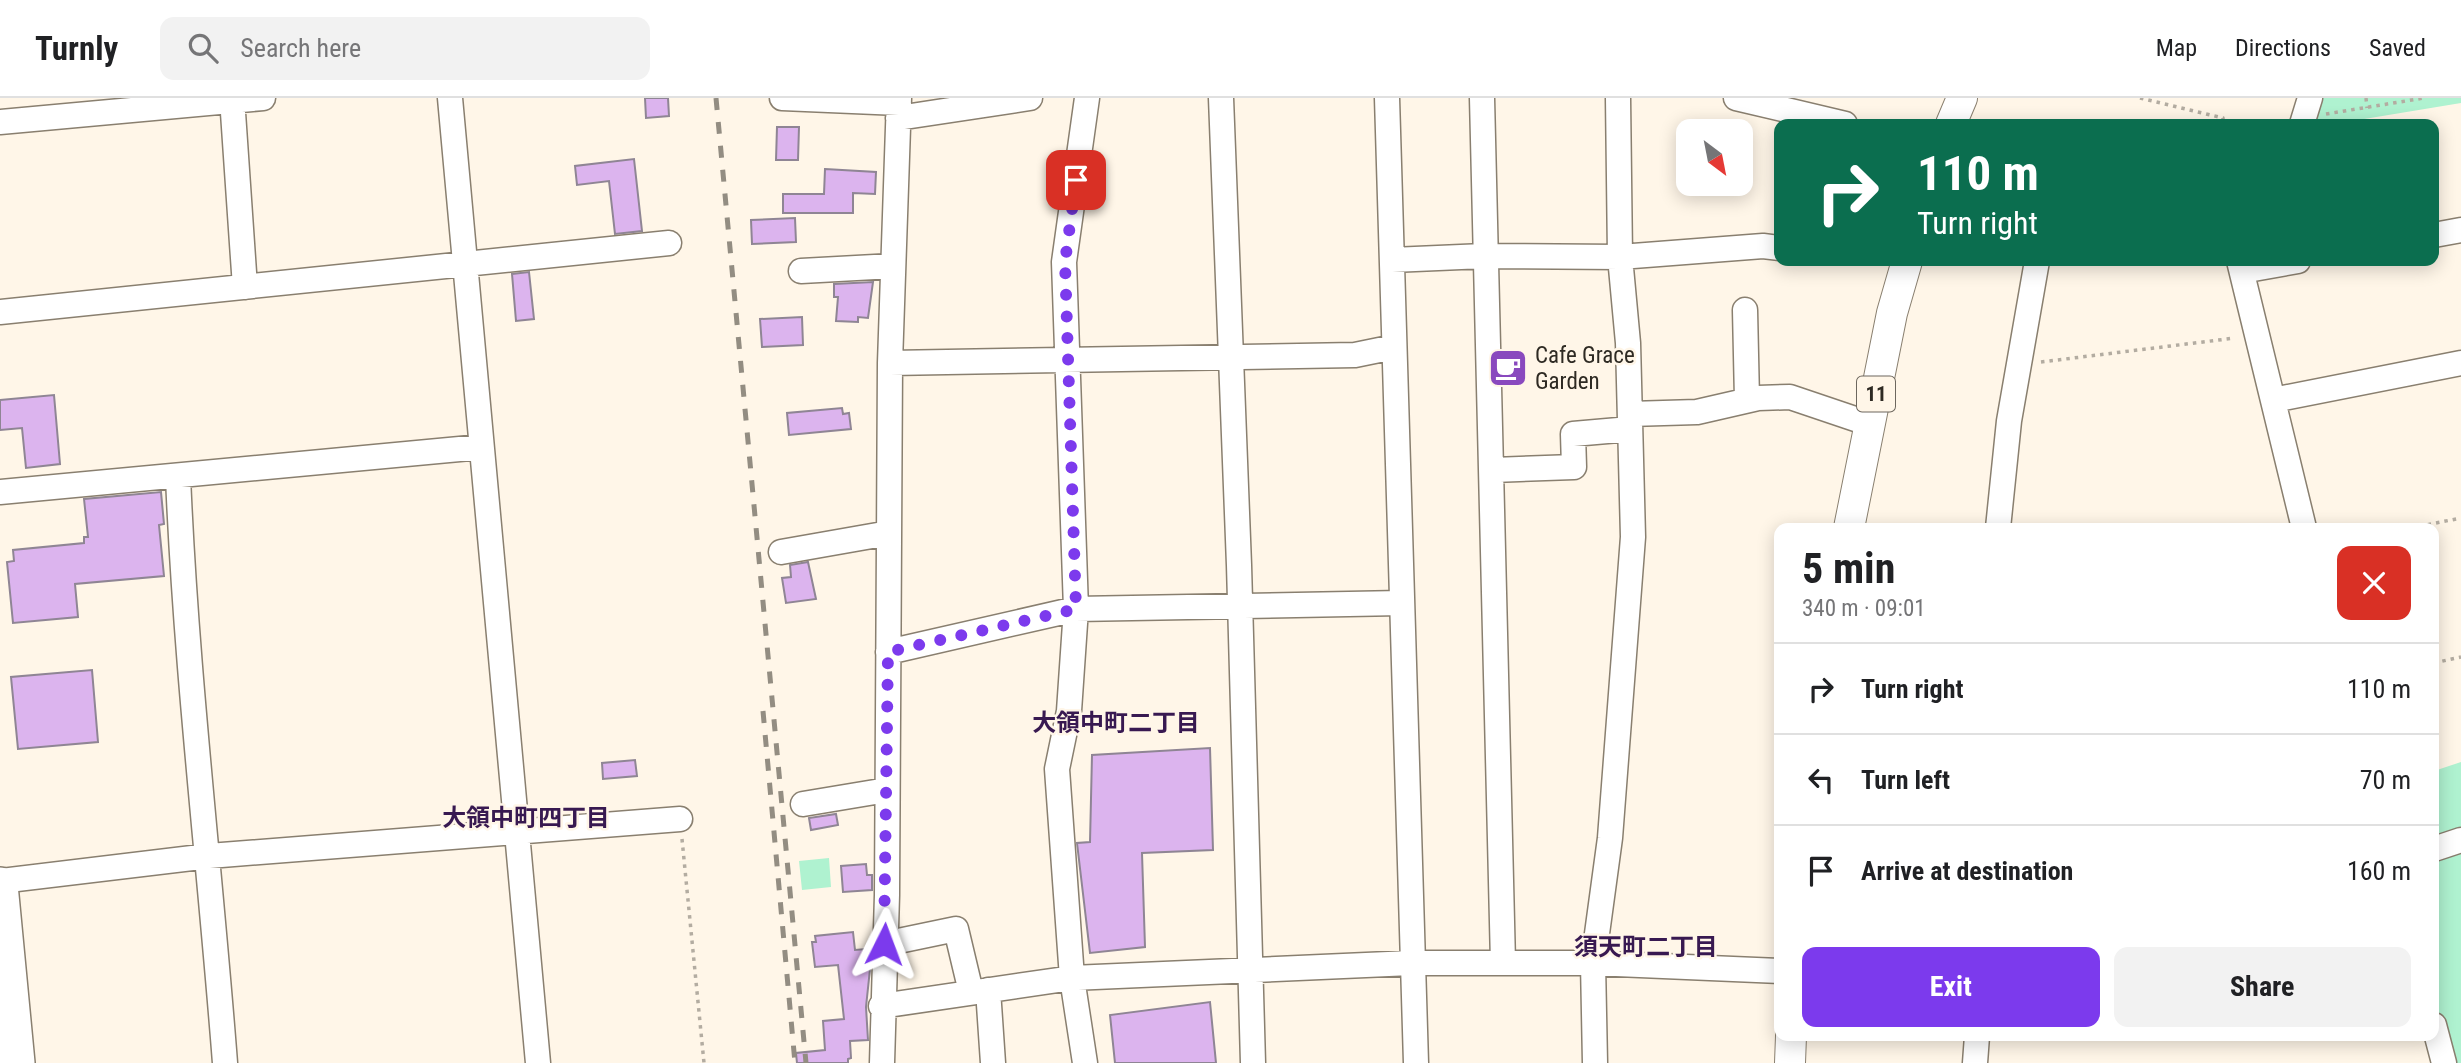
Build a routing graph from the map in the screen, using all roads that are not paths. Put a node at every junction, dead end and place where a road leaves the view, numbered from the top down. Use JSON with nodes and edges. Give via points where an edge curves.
{"nodes":[{"id":1,"x":263,"y":98,"type":"edge"},
{"id":2,"x":450,"y":98,"type":"edge"},
{"id":3,"x":782,"y":98,"type":"edge"},
{"id":4,"x":1031,"y":98,"type":"edge"},
{"id":5,"x":1087,"y":98,"type":"edge"},
{"id":6,"x":1221,"y":98,"type":"edge"},
{"id":7,"x":1387,"y":98,"type":"edge"},
{"id":8,"x":1482,"y":98,"type":"edge"},
{"id":9,"x":1618,"y":98,"type":"edge"},
{"id":10,"x":1962,"y":98,"type":"edge"},
{"id":11,"x":233,"y":99,"type":"edge"},
{"id":12,"x":1742,"y":99,"type":"edge"},
{"id":13,"x":899,"y":106,"type":"edge"},
{"id":14,"x":1824,"y":119,"type":"edge"},
{"id":15,"x":1953,"y":119,"type":"edge"},
{"id":16,"x":0,"y":122,"type":"edge"},
{"id":17,"x":2461,"y":230,"type":"edge"},
{"id":18,"x":2439,"y":234,"type":"edge"},
{"id":19,"x":669,"y":243,"type":"dead end"},
{"id":20,"x":1774,"y":247,"type":"edge"},
{"id":21,"x":1484,"y":256,"type":"junction"},
{"id":22,"x":1620,"y":257,"type":"junction"},
{"id":23,"x":1392,"y":260,"type":"junction"},
{"id":24,"x":465,"y":264,"type":"junction"},
{"id":25,"x":893,"y":266,"type":"junction"},
{"id":26,"x":1901,"y":266,"type":"edge"},
{"id":27,"x":2036,"y":266,"type":"edge"},
{"id":28,"x":2240,"y":266,"type":"edge"},
{"id":29,"x":801,"y":271,"type":"dead end"},
{"id":30,"x":245,"y":287,"type":"junction"},
{"id":31,"x":1745,"y":310,"type":"dead end"},
{"id":32,"x":0,"y":312,"type":"edge"},
{"id":33,"x":1394,"y":347,"type":"junction"},
{"id":34,"x":1232,"y":356,"type":"junction"},
{"id":35,"x":1068,"y":359,"type":"junction"},
{"id":36,"x":890,"y":363,"type":"junction"},
{"id":37,"x":2461,"y":363,"type":"edge"},
{"id":38,"x":1748,"y":400,"type":"junction"},
{"id":39,"x":2273,"y":400,"type":"junction"},
{"id":40,"x":1630,"y":422,"type":"junction"},
{"id":41,"x":1870,"y":424,"type":"junction"},
{"id":42,"x":481,"y":447,"type":"junction"},
{"id":43,"x":1493,"y":470,"type":"junction"},
{"id":44,"x":178,"y":476,"type":"junction"},
{"id":45,"x":0,"y":492,"type":"edge"},
{"id":46,"x":1850,"y":523,"type":"edge"},
{"id":47,"x":1999,"y":523,"type":"edge"},
{"id":48,"x":2303,"y":523,"type":"edge"},
{"id":49,"x":889,"y":533,"type":"junction"},
{"id":50,"x":781,"y":552,"type":"dead end"},
{"id":51,"x":1401,"y":603,"type":"junction"},
{"id":52,"x":1240,"y":605,"type":"junction"},
{"id":53,"x":1076,"y":609,"type":"junction"},
{"id":54,"x":888,"y":652,"type":"junction"},
{"id":55,"x":887,"y":790,"type":"junction"},
{"id":56,"x":803,"y":804,"type":"dead end"},
{"id":57,"x":680,"y":819,"type":"road end"},
{"id":58,"x":516,"y":833,"type":"junction"},
{"id":59,"x":2461,"y":840,"type":"edge"},
{"id":60,"x":2439,"y":847,"type":"edge"},
{"id":61,"x":209,"y":856,"type":"junction"},
{"id":62,"x":0,"y":883,"type":"edge"},
{"id":63,"x":884,"y":944,"type":"junction"},
{"id":64,"x":1411,"y":963,"type":"junction"},
{"id":65,"x":1503,"y":963,"type":"junction"},
{"id":66,"x":1593,"y":963,"type":"junction"},
{"id":67,"x":1774,"y":971,"type":"edge"},
{"id":68,"x":1249,"y":972,"type":"junction"},
{"id":69,"x":1072,"y":978,"type":"junction"},
{"id":70,"x":980,"y":991,"type":"junction"},
{"id":71,"x":881,"y":1006,"type":"junction"},
{"id":72,"x":1791,"y":1041,"type":"edge"},
{"id":73,"x":1977,"y":1041,"type":"edge"},
{"id":74,"x":2439,"y":1041,"type":"edge"},
{"id":75,"x":17,"y":1063,"type":"edge"},
{"id":76,"x":225,"y":1063,"type":"edge"},
{"id":77,"x":538,"y":1063,"type":"edge"},
{"id":78,"x":882,"y":1063,"type":"edge"},
{"id":79,"x":993,"y":1063,"type":"edge"},
{"id":80,"x":1085,"y":1063,"type":"edge"},
{"id":81,"x":1253,"y":1063,"type":"edge"},
{"id":82,"x":1416,"y":1063,"type":"edge"},
{"id":83,"x":1595,"y":1063,"type":"edge"},
{"id":84,"x":1790,"y":1063,"type":"edge"},
{"id":85,"x":1975,"y":1063,"type":"edge"},
{"id":86,"x":2445,"y":1063,"type":"edge"}],
"edges":[{"from":1,"to":11,"type":"street"},
{"from":2,"to":24,"type":"street"},
{"from":3,"to":13,"type":"street"},
{"from":4,"to":13,"type":"street"},
{"from":5,"to":35,"type":"street","via":[[1065,262]]},
{"from":6,"to":34,"type":"street"},
{"from":7,"to":23,"type":"street"},
{"from":8,"to":21,"type":"street"},
{"from":9,"to":22,"type":"street"},
{"from":10,"to":15,"type":"main road"},
{"from":11,"to":16,"type":"street"},
{"from":11,"to":30,"type":"street"},
{"from":12,"to":14,"type":"street"},
{"from":13,"to":25,"type":"street"},
{"from":17,"to":18,"type":"street"},
{"from":19,"to":24,"type":"street"},
{"from":20,"to":22,"type":"street"},
{"from":21,"to":22,"type":"street"},
{"from":21,"to":23,"type":"street"},
{"from":21,"to":43,"type":"street"},
{"from":22,"to":40,"type":"street"},
{"from":23,"to":33,"type":"street"},
{"from":24,"to":30,"type":"street"},
{"from":24,"to":42,"type":"street"},
{"from":25,"to":29,"type":"street"},
{"from":25,"to":36,"type":"street"},
{"from":26,"to":41,"type":"main road","number":"11"},
{"from":27,"to":47,"type":"street","via":[[2017,365]]},
{"from":28,"to":39,"type":"street"},
{"from":30,"to":32,"type":"street"},
{"from":31,"to":38,"type":"street"},
{"from":33,"to":34,"type":"street","via":[[1355,355]]},
{"from":33,"to":51,"type":"street"},
{"from":34,"to":35,"type":"street"},
{"from":34,"to":52,"type":"street"},
{"from":35,"to":36,"type":"street"},
{"from":35,"to":53,"type":"street"},
{"from":36,"to":49,"type":"street"},
{"from":37,"to":39,"type":"street"},
{"from":38,"to":40,"type":"street"},
{"from":38,"to":41,"type":"street","via":[[1790,397]]},
{"from":39,"to":48,"type":"street"},
{"from":40,"to":43,"type":"street","via":[[1573,434],[1574,467]]},
{"from":40,"to":66,"type":"street","via":[[1632,550],[1610,838]]},
{"from":41,"to":46,"type":"main road","number":"11"},
{"from":42,"to":44,"type":"street"},
{"from":42,"to":58,"type":"street"},
{"from":43,"to":65,"type":"street"},
{"from":44,"to":45,"type":"street"},
{"from":44,"to":61,"type":"street","via":[[183,600]]},
{"from":49,"to":50,"type":"street"},
{"from":49,"to":54,"type":"street"},
{"from":51,"to":52,"type":"street"},
{"from":51,"to":64,"type":"street"},
{"from":52,"to":53,"type":"street"},
{"from":52,"to":68,"type":"street"},
{"from":53,"to":54,"type":"street"},
{"from":53,"to":69,"type":"street","via":[[1069,711],[1057,769]]},
{"from":54,"to":55,"type":"street"},
{"from":55,"to":56,"type":"street"},
{"from":55,"to":63,"type":"street"},
{"from":57,"to":58,"type":"street"},
{"from":58,"to":61,"type":"street"},
{"from":58,"to":77,"type":"street"},
{"from":59,"to":60,"type":"street"},
{"from":61,"to":62,"type":"street"},
{"from":61,"to":76,"type":"street"},
{"from":62,"to":75,"type":"highway"},
{"from":63,"to":70,"type":"street","via":[[956,929]]},
{"from":63,"to":71,"type":"street"},
{"from":64,"to":65,"type":"street"},
{"from":64,"to":68,"type":"street"},
{"from":64,"to":82,"type":"street"},
{"from":65,"to":66,"type":"street"},
{"from":66,"to":67,"type":"street"},
{"from":66,"to":83,"type":"street"},
{"from":68,"to":69,"type":"street"},
{"from":68,"to":81,"type":"street"},
{"from":69,"to":70,"type":"street"},
{"from":69,"to":80,"type":"street"},
{"from":70,"to":71,"type":"street"},
{"from":70,"to":79,"type":"street"},
{"from":71,"to":78,"type":"street"},
{"from":72,"to":84,"type":"main road"},
{"from":73,"to":85,"type":"street"},
{"from":74,"to":86,"type":"street"}]}
